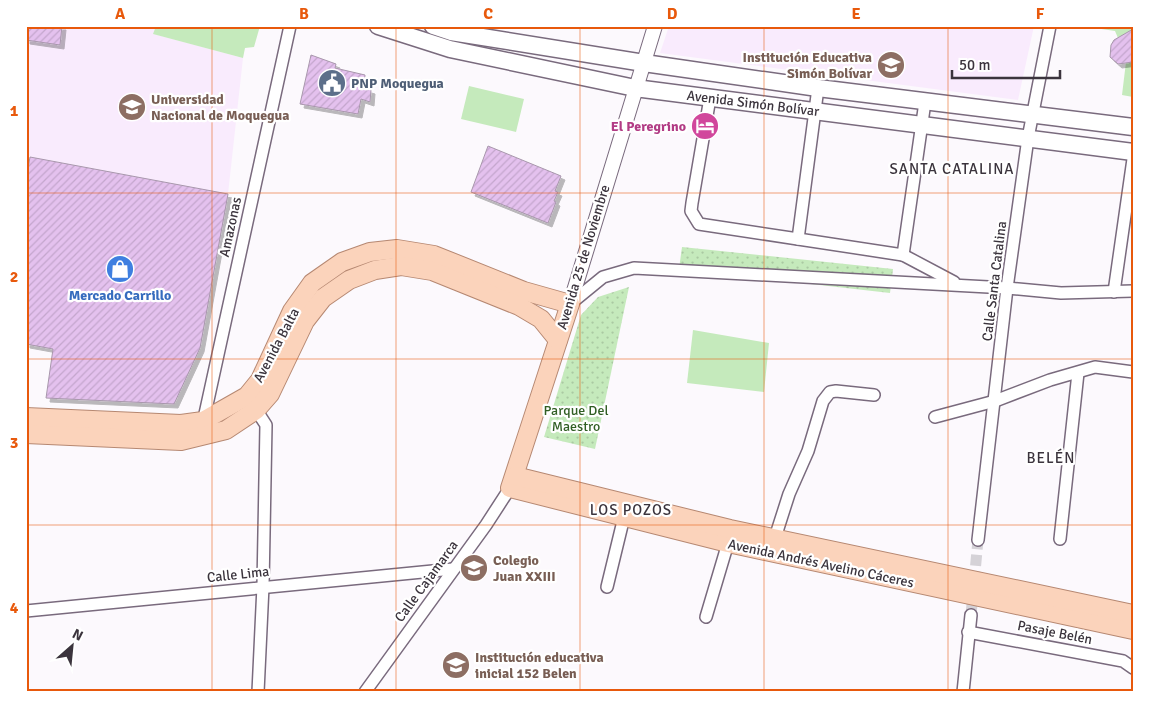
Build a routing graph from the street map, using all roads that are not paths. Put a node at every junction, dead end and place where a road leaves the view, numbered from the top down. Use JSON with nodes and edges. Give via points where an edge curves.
{"nodes":[{"id":1,"x":290,"y":26,"type":"edge"},
{"id":2,"x":378,"y":26,"type":"edge"},
{"id":3,"x":433,"y":26,"type":"edge"},
{"id":4,"x":655,"y":26,"type":"edge"},
{"id":5,"x":1050,"y":26,"type":"edge"},
{"id":6,"x":644,"y":63,"type":"junction"},
{"id":7,"x":635,"y":88,"type":"junction"},
{"id":8,"x":818,"y":88,"type":"junction"},
{"id":9,"x":710,"y":98,"type":"junction"},
{"id":10,"x":925,"y":102,"type":"junction"},
{"id":11,"x":815,"y":112,"type":"junction"},
{"id":12,"x":1034,"y":113,"type":"junction"},
{"id":13,"x":922,"y":125,"type":"junction"},
{"id":14,"x":1133,"y":127,"type":"edge"},
{"id":15,"x":1028,"y":138,"type":"junction"},
{"id":16,"x":1133,"y":152,"type":"edge"},
{"id":17,"x":1133,"y":160,"type":"edge"},
{"id":18,"x":798,"y":239,"type":"junction"},
{"id":19,"x":903,"y":255,"type":"junction"},
{"id":20,"x":959,"y":285,"type":"junction"},
{"id":21,"x":1007,"y":288,"type":"junction"},
{"id":22,"x":1133,"y":291,"type":"edge"},
{"id":23,"x":1114,"y":292,"type":"junction"},
{"id":24,"x":570,"y":304,"type":"junction"},
{"id":25,"x":558,"y":340,"type":"junction"},
{"id":26,"x":1133,"y":372,"type":"edge"},
{"id":27,"x":1078,"y":373,"type":"junction"},
{"id":28,"x":874,"y":395,"type":"dead end"},
{"id":29,"x":995,"y":401,"type":"junction"},
{"id":30,"x":252,"y":402,"type":"junction"},
{"id":31,"x":26,"y":417,"type":"edge"},
{"id":32,"x":935,"y":417,"type":"dead end"},
{"id":33,"x":204,"y":428,"type":"junction"},
{"id":34,"x":26,"y":434,"type":"edge"},
{"id":35,"x":513,"y":482,"type":"junction"},
{"id":36,"x":624,"y":517,"type":"junction"},
{"id":37,"x":1060,"y":539,"type":"dead end"},
{"id":38,"x":978,"y":540,"type":"tunnel mouth"},
{"id":39,"x":728,"y":543,"type":"junction"},
{"id":40,"x":773,"y":545,"type":"junction"},
{"id":41,"x":452,"y":569,"type":"junction"},
{"id":42,"x":264,"y":586,"type":"junction"},
{"id":43,"x":607,"y":587,"type":"dead end"},
{"id":44,"x":26,"y":611,"type":"edge"},
{"id":45,"x":1133,"y":614,"type":"edge"},
{"id":46,"x":971,"y":615,"type":"tunnel mouth"},
{"id":47,"x":706,"y":617,"type":"dead end"},
{"id":48,"x":1133,"y":630,"type":"edge"},
{"id":49,"x":968,"y":632,"type":"junction"},
{"id":50,"x":1133,"y":668,"type":"edge"},
{"id":51,"x":258,"y":692,"type":"edge"},
{"id":52,"x":366,"y":692,"type":"edge"},
{"id":53,"x":963,"y":692,"type":"edge"}],
"edges":[{"from":1,"to":33,"type":"street","name":"Amazonas"},
{"from":2,"to":7,"type":"main road","name":"Avenida Simón Bolívar","via":[[450,50]]},
{"from":3,"to":6,"type":"main road","name":"Avenida Simón Bolívar","via":[[451,32]]},
{"from":4,"to":6,"type":"street","name":"Avenida 25 de Noviembre"},
{"from":5,"to":12,"type":"street","name":"Calle Santa Catalina"},
{"from":6,"to":7,"type":"street","name":"Avenida 25 de Noviembre"},
{"from":6,"to":8,"type":"main road","name":"Avenida Simón Bolívar"},
{"from":7,"to":9,"type":"main road","name":"Avenida Simón Bolívar"},
{"from":7,"to":24,"type":"street","name":"Avenida 25 de Noviembre"},
{"from":8,"to":10,"type":"main road","name":"Avenida Simón Bolívar"},
{"from":8,"to":11,"type":"street"},
{"from":9,"to":11,"type":"main road","name":"Avenida Simón Bolívar"},
{"from":9,"to":18,"type":"street","via":[[692,203],[694,218],[700,224],[729,230]]},
{"from":10,"to":12,"type":"main road","name":"Avenida Simón Bolívar"},
{"from":10,"to":13,"type":"street"},
{"from":11,"to":13,"type":"main road","name":"Avenida Simón Bolívar"},
{"from":11,"to":18,"type":"street"},
{"from":12,"to":14,"type":"main road","name":"Avenida Simón Bolívar"},
{"from":12,"to":15,"type":"street","name":"Calle Santa Catalina"},
{"from":13,"to":15,"type":"main road","name":"Avenida Simón Bolívar"},
{"from":13,"to":19,"type":"street"},
{"from":15,"to":16,"type":"main road","name":"Avenida Simón Bolívar"},
{"from":15,"to":21,"type":"street","name":"Calle Santa Catalina"},
{"from":17,"to":23,"type":"street"},
{"from":18,"to":19,"type":"street"},
{"from":19,"to":20,"type":"street"},
{"from":20,"to":21,"type":"street"},
{"from":20,"to":24,"type":"street","via":[[634,268],[603,278]]},
{"from":21,"to":23,"type":"street","via":[[1062,293]]},
{"from":21,"to":29,"type":"street","name":"Calle Santa Catalina"},
{"from":22,"to":23,"type":"street"},
{"from":24,"to":25,"type":"main road","name":"Avenida 25 de Noviembre"},
{"from":24,"to":30,"type":"main road","name":"Avenida Balta","via":[[524,291],[434,256],[397,249],[370,252],[342,262],[312,283],[292,311]]},
{"from":25,"to":30,"type":"main road","name":"Avenida Balta","via":[[541,319],[519,306],[432,271],[402,266],[375,270],[349,280],[323,298],[305,321],[270,394]]},
{"from":25,"to":35,"type":"main road","name":"Avenida 25 de Noviembre"},
{"from":26,"to":27,"type":"street","via":[[1095,367]]},
{"from":27,"to":29,"type":"street"},
{"from":27,"to":37,"type":"street"},
{"from":28,"to":40,"type":"street","via":[[836,391],[830,392],[823,401]]},
{"from":29,"to":32,"type":"street"},
{"from":29,"to":38,"type":"street","name":"Calle Santa Catalina"},
{"from":30,"to":33,"type":"main road","name":"Avenida Balta","via":[[226,430]]},
{"from":30,"to":42,"type":"street","via":[[266,426]]},
{"from":31,"to":33,"type":"main road","name":"Avenida Balta","via":[[181,424]]},
{"from":33,"to":34,"type":"main road","name":"Avenida Balta","via":[[181,441]]},
{"from":35,"to":36,"type":"main road","name":"Avenida Andrés Avelino Cáceres"},
{"from":35,"to":40,"type":"main road","name":"Avenida Andrés Avelino Cáceres"},
{"from":35,"to":41,"type":"street","name":"Calle Cajamarca","via":[[486,525]]},
{"from":36,"to":39,"type":"main road","name":"Avenida Andrés Avelino Cáceres"},
{"from":36,"to":43,"type":"street"},
{"from":39,"to":40,"type":"main road","name":"Avenida Andrés Avelino Cáceres"},
{"from":39,"to":47,"type":"street"},
{"from":40,"to":45,"type":"main road","name":"Avenida Andrés Avelino Cáceres"},
{"from":40,"to":48,"type":"main road","name":"Avenida Andrés Avelino Cáceres"},
{"from":41,"to":42,"type":"street","name":"Calle Lima"},
{"from":41,"to":52,"type":"street","name":"Calle Cajamarca"},
{"from":42,"to":44,"type":"street","name":"Calle Lima"},
{"from":42,"to":51,"type":"street"},
{"from":46,"to":49,"type":"street"},
{"from":49,"to":50,"type":"street","name":"Pasaje Belén","via":[[1123,661]]},
{"from":49,"to":53,"type":"street"}]}
